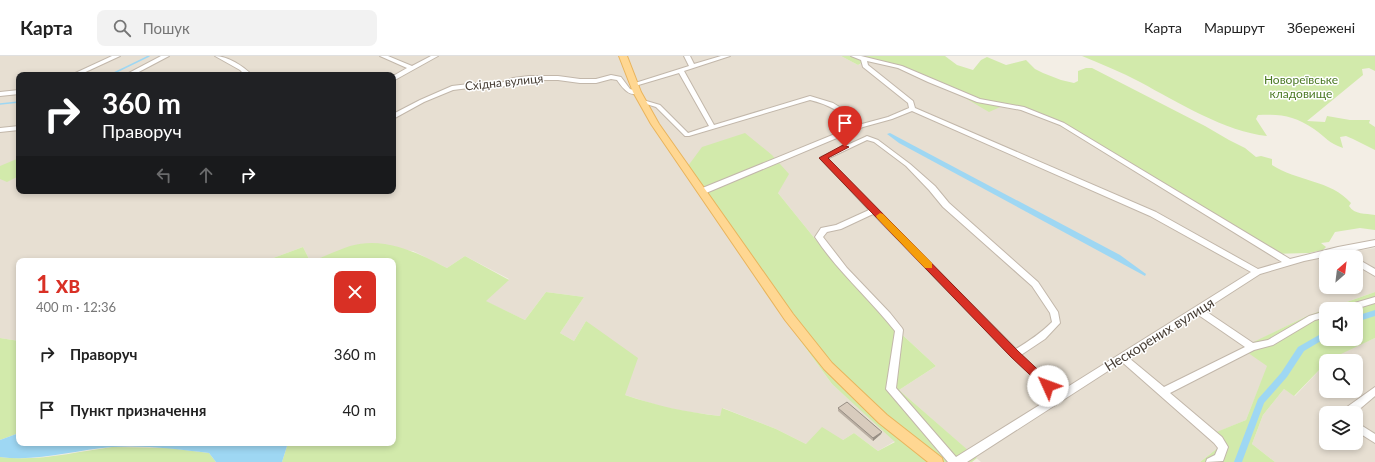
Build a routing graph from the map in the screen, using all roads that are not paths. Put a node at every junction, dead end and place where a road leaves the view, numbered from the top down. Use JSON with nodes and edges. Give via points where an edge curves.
{"nodes":[{"id":1,"x":116,"y":56,"type":"edge"},
{"id":2,"x":166,"y":56,"type":"edge"},
{"id":3,"x":218,"y":56,"type":"edge"},
{"id":4,"x":383,"y":56,"type":"edge"},
{"id":5,"x":435,"y":56,"type":"edge"},
{"id":6,"x":623,"y":56,"type":"edge"},
{"id":7,"x":687,"y":56,"type":"edge"},
{"id":8,"x":727,"y":56,"type":"edge"},
{"id":9,"x":854,"y":56,"type":"edge"},
{"id":10,"x":864,"y":60,"type":"junction"},
{"id":11,"x":692,"y":66,"type":"junction"},
{"id":12,"x":412,"y":68,"type":"junction"},
{"id":13,"x":680,"y":70,"type":"junction"},
{"id":14,"x":81,"y":72,"type":"edge"},
{"id":15,"x":134,"y":72,"type":"edge"},
{"id":16,"x":246,"y":72,"type":"edge"},
{"id":17,"x":396,"y":77,"type":"edge"},
{"id":18,"x":636,"y":88,"type":"junction"},
{"id":19,"x":16,"y":92,"type":"edge"},
{"id":20,"x":0,"y":94,"type":"edge"},
{"id":21,"x":643,"y":102,"type":"junction"},
{"id":22,"x":912,"y":109,"type":"junction"},
{"id":23,"x":396,"y":115,"type":"edge"},
{"id":24,"x":712,"y":126,"type":"junction"},
{"id":25,"x":861,"y":126,"type":"junction"},
{"id":26,"x":16,"y":128,"type":"edge"},
{"id":27,"x":0,"y":130,"type":"edge"},
{"id":28,"x":703,"y":191,"type":"junction"},
{"id":29,"x":874,"y":210,"type":"junction"},
{"id":30,"x":1375,"y":243,"type":"edge"},
{"id":31,"x":1338,"y":250,"type":"edge"},
{"id":32,"x":1319,"y":255,"type":"edge"},
{"id":33,"x":1289,"y":262,"type":"junction"},
{"id":34,"x":1363,"y":265,"type":"edge"},
{"id":35,"x":1257,"y":272,"type":"junction"},
{"id":36,"x":1375,"y":273,"type":"edge"},
{"id":37,"x":1375,"y":300,"type":"edge"},
{"id":38,"x":1363,"y":303,"type":"edge"},
{"id":39,"x":1197,"y":310,"type":"junction"},
{"id":40,"x":1319,"y":316,"type":"edge"},
{"id":41,"x":1252,"y":347,"type":"junction"},
{"id":42,"x":1015,"y":354,"type":"junction"},
{"id":43,"x":1122,"y":357,"type":"junction"},
{"id":44,"x":1375,"y":391,"type":"edge"},
{"id":45,"x":1163,"y":392,"type":"junction"},
{"id":46,"x":1060,"y":396,"type":"junction"},
{"id":47,"x":1355,"y":406,"type":"edge"},
{"id":48,"x":1363,"y":431,"type":"edge"},
{"id":49,"x":1375,"y":439,"type":"edge"},
{"id":50,"x":962,"y":460,"type":"edge"},
{"id":51,"x":937,"y":462,"type":"edge"},
{"id":52,"x":954,"y":462,"type":"edge"},
{"id":53,"x":1211,"y":462,"type":"edge"}],
"edges":[{"from":1,"to":14,"type":"street"},
{"from":2,"to":15,"type":"street"},
{"from":3,"to":16,"type":"street"},
{"from":4,"to":12,"type":"street"},
{"from":5,"to":12,"type":"street"},
{"from":6,"to":18,"type":"main road"},
{"from":7,"to":11,"type":"street"},
{"from":8,"to":11,"type":"street"},
{"from":9,"to":10,"type":"street"},
{"from":10,"to":22,"type":"street","via":[[865,66],[911,102]]},
{"from":10,"to":33,"type":"street","via":[[900,67],[979,101],[1022,108],[1062,124]]},
{"from":11,"to":13,"type":"street"},
{"from":12,"to":17,"type":"street"},
{"from":13,"to":18,"type":"street"},
{"from":13,"to":24,"type":"street"},
{"from":18,"to":21,"type":"main road"},
{"from":18,"to":23,"type":"street","name":"Східна вулиця","via":[[634,92],[626,89],[619,78],[612,76],[596,81],[558,78],[515,79],[502,85],[452,88]]},
{"from":19,"to":20,"type":"street"},
{"from":21,"to":24,"type":"street","via":[[658,106],[687,135]]},
{"from":21,"to":28,"type":"main road"},
{"from":22,"to":25,"type":"street"},
{"from":22,"to":35,"type":"street","via":[[1152,214]]},
{"from":24,"to":25,"type":"street","via":[[810,98],[820,99],[835,106]]},
{"from":25,"to":28,"type":"street"},
{"from":26,"to":27,"type":"street"},
{"from":28,"to":51,"type":"main road","via":[[789,317],[828,366],[883,419]]},
{"from":29,"to":42,"type":"street"},
{"from":29,"to":42,"type":"street","via":[[823,158],[867,138],[876,141],[908,165],[946,205],[1035,284],[1054,312],[1056,323],[1036,342]]},
{"from":29,"to":52,"type":"street","via":[[838,227],[824,230],[819,237],[844,270],[899,330],[891,389]]},
{"from":30,"to":31,"type":"street","name":"Нескорених вулиця"},
{"from":32,"to":33,"type":"street","name":"Нескорених вулиця"},
{"from":33,"to":35,"type":"street","name":"Нескорених вулиця"},
{"from":34,"to":36,"type":"street"},
{"from":35,"to":39,"type":"street","name":"Нескорених вулиця"},
{"from":37,"to":38,"type":"street"},
{"from":39,"to":41,"type":"street"},
{"from":39,"to":43,"type":"street","name":"Нескорених вулиця"},
{"from":40,"to":41,"type":"street","via":[[1270,343]]},
{"from":41,"to":45,"type":"street"},
{"from":42,"to":46,"type":"street"},
{"from":43,"to":45,"type":"street"},
{"from":43,"to":46,"type":"street","name":"Нескорених вулиця"},
{"from":44,"to":47,"type":"street"},
{"from":45,"to":53,"type":"street","via":[[1223,447],[1219,458]]},
{"from":46,"to":50,"type":"street","name":"Нескорених вулиця"},
{"from":48,"to":49,"type":"street"}]}
